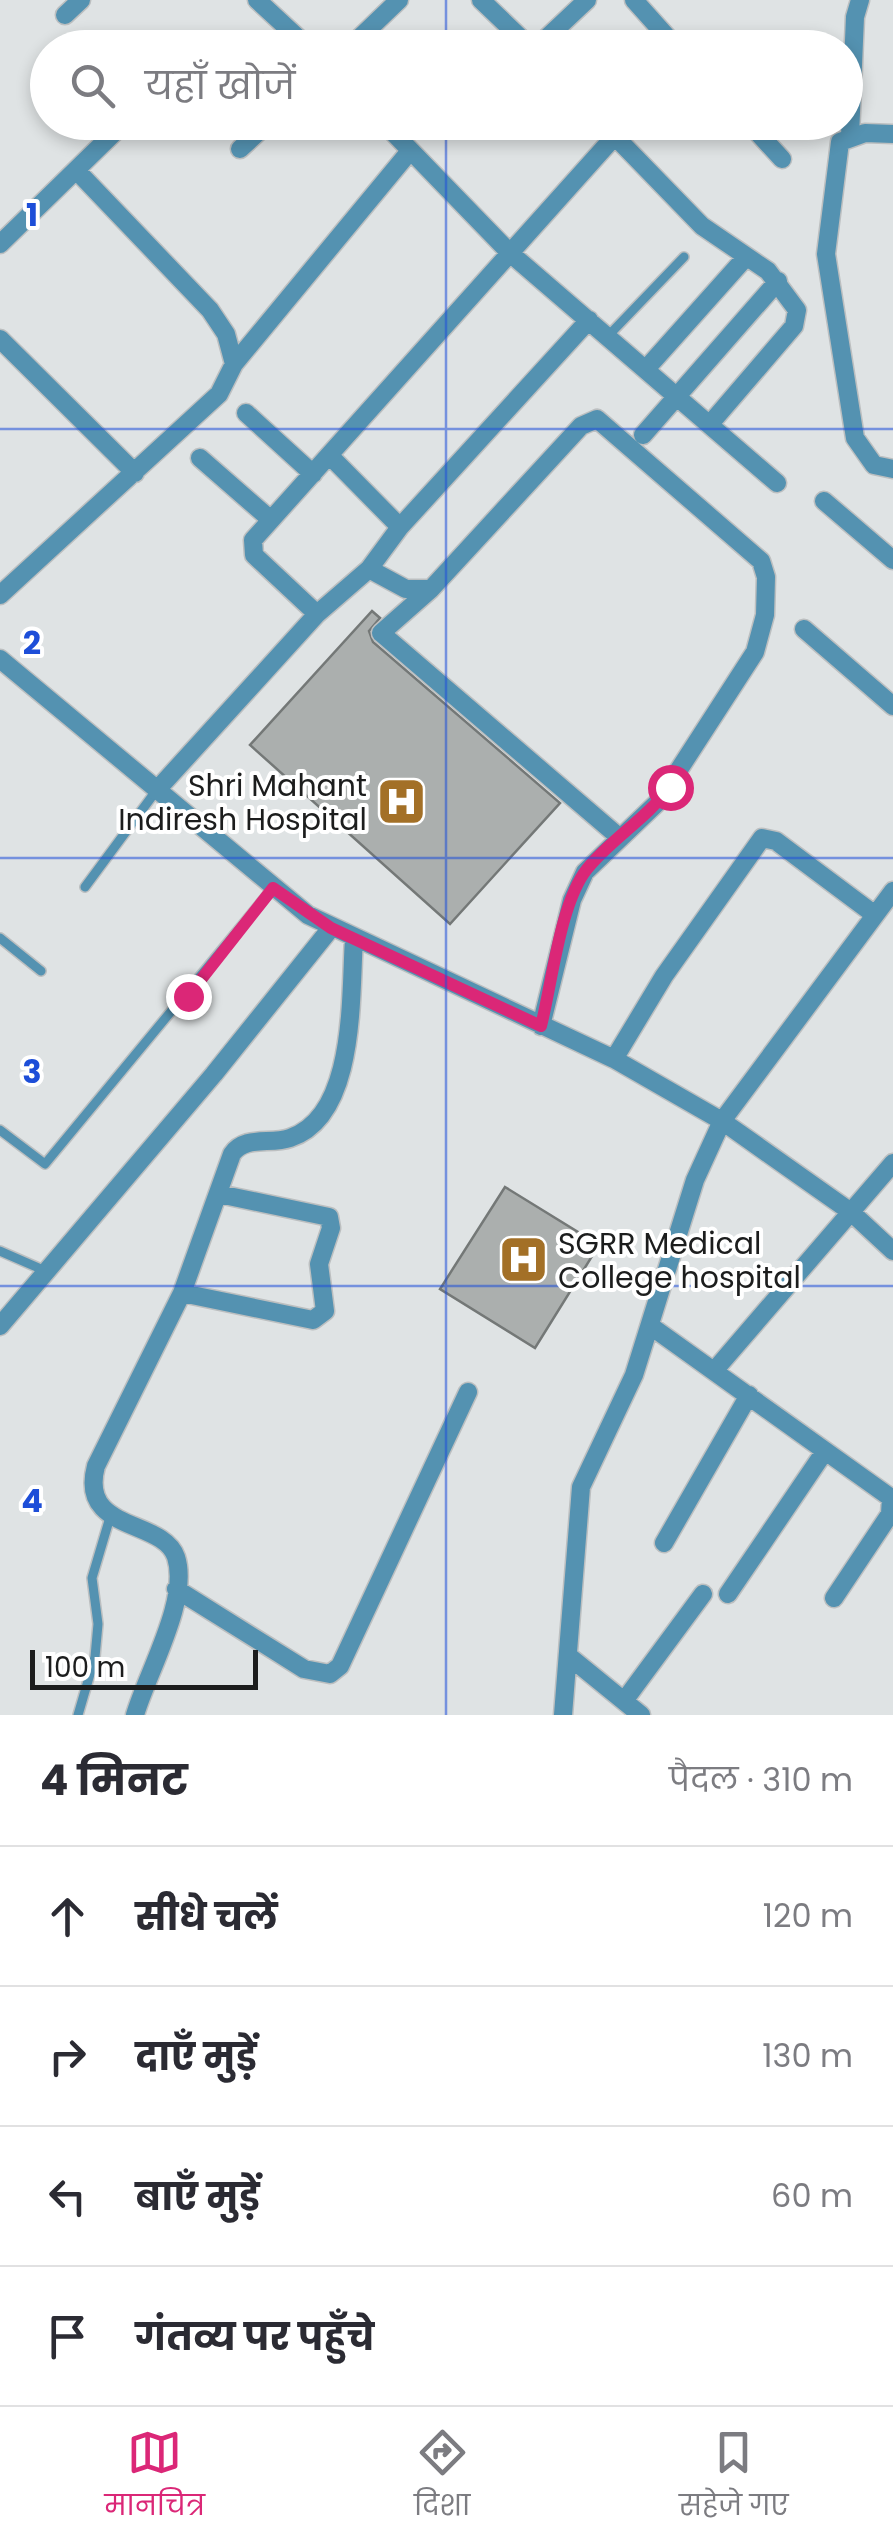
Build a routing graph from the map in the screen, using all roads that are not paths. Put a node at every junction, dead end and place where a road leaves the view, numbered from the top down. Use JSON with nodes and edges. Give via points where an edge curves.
{"nodes":[{"id":1,"x":81,"y":0,"type":"edge"},
{"id":2,"x":258,"y":0,"type":"edge"},
{"id":3,"x":399,"y":0,"type":"edge"},
{"id":4,"x":588,"y":0,"type":"edge"},
{"id":5,"x":634,"y":0,"type":"edge"},
{"id":6,"x":860,"y":0,"type":"edge"},
{"id":7,"x":489,"y":2,"type":"edge"},
{"id":8,"x":65,"y":16,"type":"dead end"},
{"id":9,"x":290,"y":30,"type":"edge"},
{"id":10,"x":368,"y":30,"type":"edge"},
{"id":11,"x":516,"y":30,"type":"edge"},
{"id":12,"x":554,"y":30,"type":"edge"},
{"id":13,"x":662,"y":30,"type":"edge"},
{"id":14,"x":854,"y":30,"type":"edge"},
{"id":15,"x":893,"y":134,"type":"edge"},
{"id":16,"x":863,"y":135,"type":"edge"},
{"id":17,"x":108,"y":140,"type":"edge"},
{"id":18,"x":250,"y":140,"type":"edge"},
{"id":19,"x":399,"y":140,"type":"edge"},
{"id":20,"x":599,"y":140,"type":"edge"},
{"id":21,"x":617,"y":140,"type":"edge"},
{"id":22,"x":765,"y":140,"type":"edge"},
{"id":23,"x":843,"y":140,"type":"edge"},
{"id":24,"x":240,"y":150,"type":"dead end"},
{"id":25,"x":410,"y":151,"type":"junction"},
{"id":26,"x":782,"y":158,"type":"dead end"},
{"id":27,"x":78,"y":172,"type":"junction"},
{"id":28,"x":0,"y":244,"type":"edge"},
{"id":29,"x":510,"y":254,"type":"junction"},
{"id":30,"x":684,"y":257,"type":"dead end"},
{"id":31,"x":746,"y":257,"type":"junction"},
{"id":32,"x":778,"y":281,"type":"junction"},
{"id":33,"x":590,"y":320,"type":"junction"},
{"id":34,"x":608,"y":336,"type":"junction"},
{"id":35,"x":0,"y":340,"type":"edge"},
{"id":36,"x":234,"y":364,"type":"junction"},
{"id":37,"x":646,"y":369,"type":"junction"},
{"id":38,"x":676,"y":394,"type":"junction"},
{"id":39,"x":246,"y":414,"type":"dead end"},
{"id":40,"x":710,"y":424,"type":"junction"},
{"id":41,"x":643,"y":435,"type":"dead end"},
{"id":42,"x":330,"y":456,"type":"junction"},
{"id":43,"x":200,"y":458,"type":"dead end"},
{"id":44,"x":893,"y":469,"type":"edge"},
{"id":45,"x":135,"y":473,"type":"junction"},
{"id":46,"x":313,"y":474,"type":"junction"},
{"id":47,"x":778,"y":483,"type":"dead end"},
{"id":48,"x":824,"y":501,"type":"dead end"},
{"id":49,"x":271,"y":520,"type":"junction"},
{"id":50,"x":400,"y":528,"type":"junction"},
{"id":51,"x":893,"y":560,"type":"edge"},
{"id":52,"x":369,"y":569,"type":"junction"},
{"id":53,"x":431,"y":590,"type":"junction"},
{"id":54,"x":0,"y":594,"type":"edge"},
{"id":55,"x":316,"y":614,"type":"junction"},
{"id":56,"x":804,"y":628,"type":"dead end"},
{"id":57,"x":0,"y":659,"type":"edge"},
{"id":58,"x":893,"y":706,"type":"edge"},
{"id":59,"x":156,"y":791,"type":"junction"},
{"id":60,"x":620,"y":837,"type":"junction"},
{"id":61,"x":84,"y":887,"type":"dead end"},
{"id":62,"x":273,"y":888,"type":"junction"},
{"id":63,"x":893,"y":891,"type":"edge"},
{"id":64,"x":875,"y":916,"type":"junction"},
{"id":65,"x":331,"y":928,"type":"junction"},
{"id":66,"x":0,"y":938,"type":"edge"},
{"id":67,"x":354,"y":939,"type":"junction"},
{"id":68,"x":41,"y":971,"type":"dead end"},
{"id":69,"x":541,"y":1026,"type":"junction"},
{"id":70,"x":610,"y":1057,"type":"junction"},
{"id":71,"x":722,"y":1121,"type":"junction"},
{"id":72,"x":0,"y":1130,"type":"edge"},
{"id":73,"x":893,"y":1163,"type":"edge"},
{"id":74,"x":219,"y":1194,"type":"junction"},
{"id":75,"x":851,"y":1212,"type":"junction"},
{"id":76,"x":893,"y":1250,"type":"edge"},
{"id":77,"x":0,"y":1251,"type":"edge"},
{"id":78,"x":48,"y":1272,"type":"junction"},
{"id":79,"x":182,"y":1293,"type":"junction"},
{"id":80,"x":0,"y":1326,"type":"edge"},
{"id":81,"x":652,"y":1327,"type":"junction"},
{"id":82,"x":714,"y":1371,"type":"junction"},
{"id":83,"x":468,"y":1392,"type":"dead end"},
{"id":84,"x":749,"y":1395,"type":"junction"},
{"id":85,"x":824,"y":1451,"type":"junction"},
{"id":86,"x":112,"y":1514,"type":"junction"},
{"id":87,"x":664,"y":1543,"type":"dead end"},
{"id":88,"x":176,"y":1584,"type":"junction"},
{"id":89,"x":703,"y":1594,"type":"dead end"},
{"id":90,"x":728,"y":1594,"type":"dead end"},
{"id":91,"x":834,"y":1598,"type":"dead end"},
{"id":92,"x":570,"y":1658,"type":"junction"},
{"id":93,"x":624,"y":1701,"type":"junction"},
{"id":94,"x":78,"y":1715,"type":"edge"},
{"id":95,"x":135,"y":1715,"type":"edge"},
{"id":96,"x":564,"y":1715,"type":"edge"},
{"id":97,"x":641,"y":1715,"type":"edge"}],
"edges":[{"from":1,"to":8,"type":"street"},
{"from":2,"to":9,"type":"street"},
{"from":3,"to":10,"type":"street"},
{"from":4,"to":12,"type":"street"},
{"from":5,"to":13,"type":"street"},
{"from":6,"to":14,"type":"street"},
{"from":7,"to":11,"type":"street"},
{"from":15,"to":16,"type":"street"},
{"from":17,"to":27,"type":"street"},
{"from":18,"to":24,"type":"street"},
{"from":19,"to":25,"type":"street"},
{"from":20,"to":29,"type":"street"},
{"from":21,"to":31,"type":"street","via":[[702,226]]},
{"from":22,"to":26,"type":"street"},
{"from":23,"to":44,"type":"street","via":[[826,254],[854,438],[874,464]]},
{"from":25,"to":29,"type":"street"},
{"from":25,"to":36,"type":"street"},
{"from":27,"to":28,"type":"street"},
{"from":27,"to":36,"type":"street","via":[[210,310]]},
{"from":29,"to":33,"type":"street"},
{"from":29,"to":42,"type":"street"},
{"from":30,"to":34,"type":"lane"},
{"from":31,"to":32,"type":"street"},
{"from":31,"to":37,"type":"street"},
{"from":32,"to":38,"type":"street"},
{"from":32,"to":40,"type":"street","via":[[797,310],[794,326]]},
{"from":33,"to":34,"type":"street"},
{"from":33,"to":50,"type":"street"},
{"from":34,"to":37,"type":"street"},
{"from":35,"to":45,"type":"street"},
{"from":36,"to":45,"type":"street","via":[[219,394]]},
{"from":37,"to":38,"type":"street"},
{"from":38,"to":40,"type":"street"},
{"from":38,"to":41,"type":"street"},
{"from":39,"to":46,"type":"street"},
{"from":40,"to":47,"type":"street"},
{"from":42,"to":46,"type":"street"},
{"from":42,"to":50,"type":"street"},
{"from":43,"to":49,"type":"street"},
{"from":45,"to":54,"type":"street"},
{"from":46,"to":49,"type":"street"},
{"from":48,"to":51,"type":"street"},
{"from":49,"to":55,"type":"street","via":[[253,540],[254,556]]},
{"from":50,"to":52,"type":"street"},
{"from":52,"to":53,"type":"street","via":[[406,589]]},
{"from":52,"to":55,"type":"street"},
{"from":53,"to":60,"type":"street","via":[[380,634]]},
{"from":53,"to":60,"type":"street","via":[[581,426],[597,419],[761,561],[765,616],[755,652],[670,787]]},
{"from":55,"to":59,"type":"street"},
{"from":56,"to":58,"type":"street"},
{"from":57,"to":59,"type":"street"},
{"from":59,"to":61,"type":"lane"},
{"from":59,"to":62,"type":"street"},
{"from":60,"to":69,"type":"street","via":[[577,886]]},
{"from":62,"to":65,"type":"street"},
{"from":62,"to":72,"type":"lane","via":[[45,1164]]},
{"from":63,"to":64,"type":"street"},
{"from":64,"to":70,"type":"street","via":[[776,840],[762,838]]},
{"from":64,"to":71,"type":"street"},
{"from":65,"to":67,"type":"street"},
{"from":65,"to":78,"type":"street"},
{"from":66,"to":68,"type":"lane"},
{"from":67,"to":69,"type":"street"},
{"from":67,"to":74,"type":"street","via":[[342,1076],[303,1132],[237,1146]]},
{"from":69,"to":70,"type":"street"},
{"from":70,"to":71,"type":"street"},
{"from":71,"to":75,"type":"street"},
{"from":71,"to":81,"type":"street","via":[[699,1170]]},
{"from":73,"to":75,"type":"street"},
{"from":74,"to":79,"type":"street"},
{"from":74,"to":79,"type":"street","via":[[329,1217],[319,1264],[325,1311],[313,1320]]},
{"from":75,"to":76,"type":"street"},
{"from":75,"to":82,"type":"street"},
{"from":77,"to":78,"type":"lane"},
{"from":78,"to":80,"type":"street"},
{"from":79,"to":86,"type":"street","via":[[96,1466],[96,1497]]},
{"from":81,"to":82,"type":"street"},
{"from":81,"to":92,"type":"street","via":[[581,1488]]},
{"from":82,"to":84,"type":"street"},
{"from":83,"to":88,"type":"street","via":[[340,1666],[330,1674],[304,1669]]},
{"from":84,"to":85,"type":"street"},
{"from":84,"to":87,"type":"street"},
{"from":85,"to":90,"type":"street"},
{"from":85,"to":91,"type":"street","via":[[888,1493],[892,1505]]},
{"from":86,"to":88,"type":"street","via":[[170,1546]]},
{"from":86,"to":94,"type":"lane","via":[[94,1567],[95,1657]]},
{"from":88,"to":95,"type":"street"},
{"from":89,"to":93,"type":"street"},
{"from":92,"to":93,"type":"street"},
{"from":92,"to":96,"type":"street"},
{"from":93,"to":97,"type":"street"}]}
